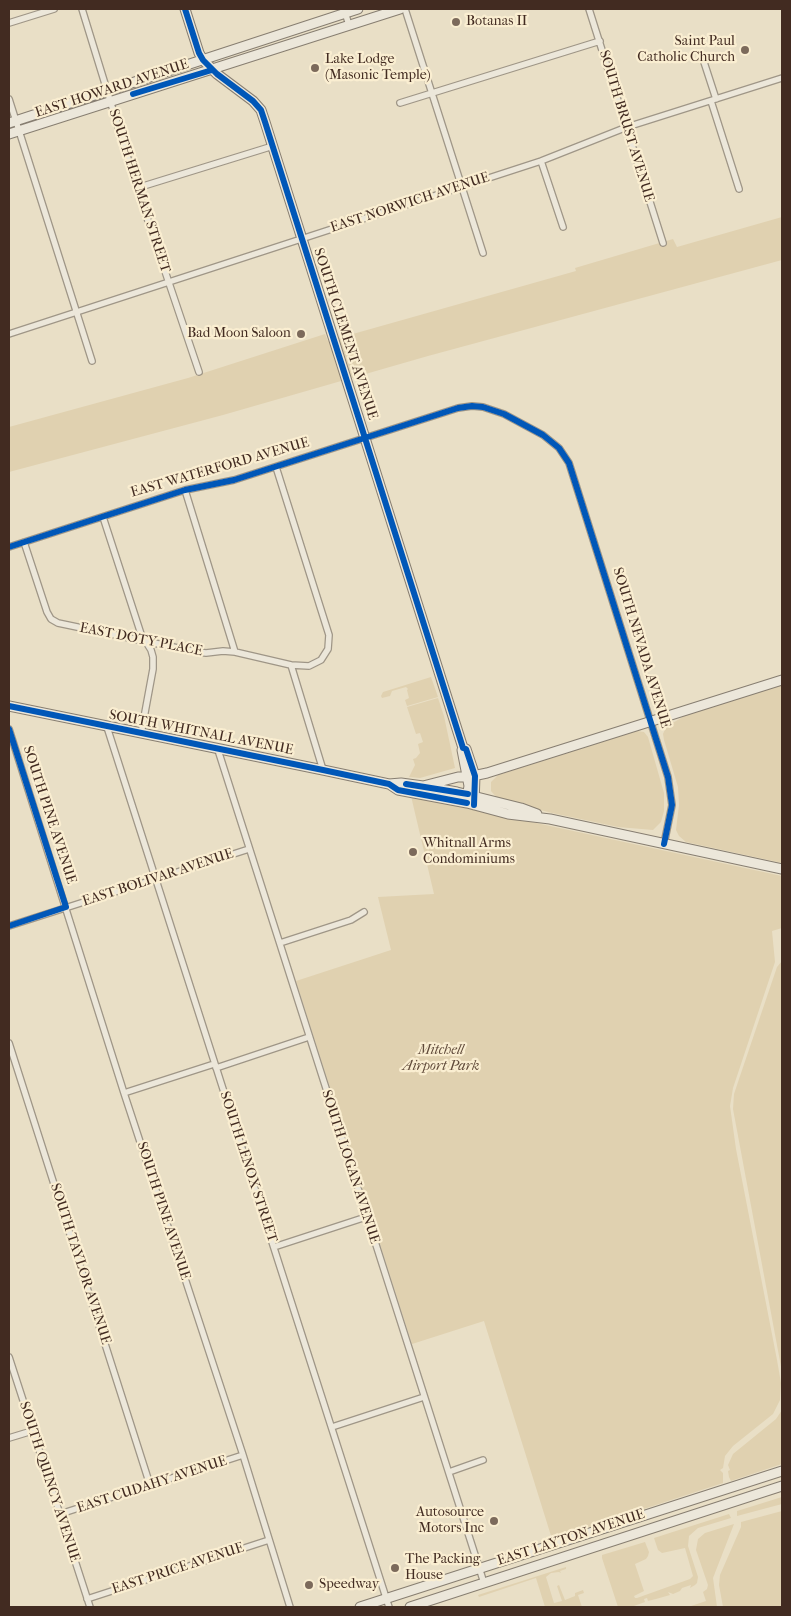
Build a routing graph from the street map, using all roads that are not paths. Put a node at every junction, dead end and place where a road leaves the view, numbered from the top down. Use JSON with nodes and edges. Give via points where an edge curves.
{"nodes":[{"id":1,"x":54,"y":9,"type":"edge"},
{"id":2,"x":82,"y":9,"type":"edge"},
{"id":3,"x":185,"y":9,"type":"edge"},
{"id":4,"x":358,"y":9,"type":"edge"},
{"id":5,"x":400,"y":9,"type":"edge"},
{"id":6,"x":406,"y":9,"type":"edge"},
{"id":7,"x":590,"y":9,"type":"edge"},
{"id":8,"x":345,"y":11,"type":"edge"},
{"id":9,"x":9,"y":23,"type":"edge"},
{"id":10,"x":349,"y":25,"type":"junction"},
{"id":11,"x":600,"y":40,"type":"junction"},
{"id":12,"x":702,"y":56,"type":"dead end"},
{"id":13,"x":203,"y":60,"type":"junction"},
{"id":14,"x":212,"y":70,"type":"junction"},
{"id":15,"x":782,"y":78,"type":"edge"},
{"id":16,"x":107,"y":91,"type":"junction"},
{"id":17,"x":433,"y":94,"type":"junction"},
{"id":18,"x":9,"y":99,"type":"edge"},
{"id":19,"x":713,"y":100,"type":"junction"},
{"id":20,"x":110,"y":101,"type":"junction"},
{"id":21,"x":400,"y":103,"type":"dead end"},
{"id":22,"x":12,"y":122,"type":"edge"},
{"id":23,"x":627,"y":127,"type":"junction"},
{"id":24,"x":19,"y":131,"type":"junction"},
{"id":25,"x":9,"y":134,"type":"edge"},
{"id":26,"x":273,"y":146,"type":"junction"},
{"id":27,"x":542,"y":160,"type":"junction"},
{"id":28,"x":462,"y":186,"type":"junction"},
{"id":29,"x":137,"y":188,"type":"junction"},
{"id":30,"x":739,"y":189,"type":"dead end"},
{"id":31,"x":563,"y":228,"type":"dead end"},
{"id":32,"x":302,"y":238,"type":"junction"},
{"id":33,"x":663,"y":243,"type":"dead end"},
{"id":34,"x":483,"y":253,"type":"dead end"},
{"id":35,"x":169,"y":282,"type":"junction"},
{"id":36,"x":76,"y":312,"type":"junction"},
{"id":37,"x":9,"y":334,"type":"edge"},
{"id":38,"x":92,"y":361,"type":"dead end"},
{"id":39,"x":199,"y":372,"type":"dead end"},
{"id":40,"x":364,"y":437,"type":"junction"},
{"id":41,"x":569,"y":463,"type":"joint"},
{"id":42,"x":276,"y":467,"type":"junction"},
{"id":43,"x":185,"y":490,"type":"junction"},
{"id":44,"x":103,"y":517,"type":"junction"},
{"id":45,"x":24,"y":542,"type":"junction"},
{"id":46,"x":9,"y":547,"type":"edge"},
{"id":47,"x":145,"y":641,"type":"junction"},
{"id":48,"x":235,"y":652,"type":"junction"},
{"id":49,"x":290,"y":665,"type":"junction"},
{"id":50,"x":782,"y":680,"type":"edge"},
{"id":51,"x":9,"y":706,"type":"edge"},
{"id":52,"x":651,"y":721,"type":"junction"},
{"id":53,"x":107,"y":726,"type":"junction"},
{"id":54,"x":9,"y":729,"type":"edge"},
{"id":55,"x":141,"y":734,"type":"junction"},
{"id":56,"x":218,"y":750,"type":"junction"},
{"id":57,"x":323,"y":770,"type":"junction"},
{"id":58,"x":472,"y":776,"type":"junction"},
{"id":59,"x":389,"y":784,"type":"junction"},
{"id":60,"x":423,"y":786,"type":"junction"},
{"id":61,"x":471,"y":799,"type":"junction"},
{"id":62,"x":664,"y":844,"type":"junction"},
{"id":63,"x":249,"y":849,"type":"junction"},
{"id":64,"x":782,"y":869,"type":"edge"},
{"id":65,"x":155,"y":879,"type":"junction"},
{"id":66,"x":66,"y":907,"type":"junction"},
{"id":67,"x":364,"y":912,"type":"dead end"},
{"id":68,"x":9,"y":926,"type":"edge"},
{"id":69,"x":280,"y":943,"type":"junction"},
{"id":70,"x":309,"y":1037,"type":"junction"},
{"id":71,"x":9,"y":1043,"type":"edge"},
{"id":72,"x":215,"y":1066,"type":"junction"},
{"id":73,"x":124,"y":1093,"type":"junction"},
{"id":74,"x":366,"y":1217,"type":"junction"},
{"id":75,"x":274,"y":1247,"type":"junction"},
{"id":76,"x":9,"y":1357,"type":"edge"},
{"id":77,"x":424,"y":1397,"type":"junction"},
{"id":78,"x":332,"y":1427,"type":"junction"},
{"id":79,"x":32,"y":1430,"type":"junction"},
{"id":80,"x":9,"y":1438,"type":"edge"},
{"id":81,"x":243,"y":1455,"type":"junction"},
{"id":82,"x":483,"y":1460,"type":"dead end"},
{"id":83,"x":782,"y":1471,"type":"edge"},
{"id":84,"x":449,"y":1472,"type":"junction"},
{"id":85,"x":150,"y":1485,"type":"junction"},
{"id":86,"x":782,"y":1486,"type":"edge"},
{"id":87,"x":60,"y":1514,"type":"junction"},
{"id":88,"x":269,"y":1540,"type":"junction"},
{"id":89,"x":480,"y":1568,"type":"junction"},
{"id":90,"x":484,"y":1583,"type":"junction"},
{"id":91,"x":87,"y":1599,"type":"junction"},
{"id":92,"x":388,"y":1603,"type":"edge"},
{"id":93,"x":90,"y":1607,"type":"edge"},
{"id":94,"x":290,"y":1607,"type":"edge"},
{"id":95,"x":360,"y":1607,"type":"edge"},
{"id":96,"x":410,"y":1607,"type":"edge"}],
"edges":[{"from":1,"to":9,"type":"street"},
{"from":2,"to":16,"type":"street","name":"SOUTH HERMAN STREET"},
{"from":3,"to":13,"type":"street","name":"SOUTH CLEMENT AVENUE"},
{"from":4,"to":8,"type":"street","name":"EAST HOWARD AVENUE"},
{"from":5,"to":10,"type":"street","name":"EAST HOWARD AVENUE"},
{"from":6,"to":17,"type":"street"},
{"from":7,"to":11,"type":"street","name":"SOUTH BRUST AVENUE"},
{"from":8,"to":10,"type":"street"},
{"from":8,"to":13,"type":"street","name":"EAST HOWARD AVENUE"},
{"from":10,"to":14,"type":"street","name":"EAST HOWARD AVENUE"},
{"from":11,"to":17,"type":"street"},
{"from":11,"to":23,"type":"street","name":"SOUTH BRUST AVENUE"},
{"from":12,"to":19,"type":"street"},
{"from":13,"to":14,"type":"street","name":"SOUTH CLEMENT AVENUE"},
{"from":13,"to":16,"type":"street","name":"EAST HOWARD AVENUE"},
{"from":14,"to":20,"type":"street","name":"EAST HOWARD AVENUE"},
{"from":14,"to":26,"type":"street","name":"SOUTH CLEMENT AVENUE","via":[[261,110]]},
{"from":15,"to":19,"type":"street","name":"EAST NORWICH AVENUE"},
{"from":16,"to":20,"type":"street","name":"SOUTH HERMAN STREET"},
{"from":16,"to":22,"type":"street","name":"EAST HOWARD AVENUE"},
{"from":17,"to":21,"type":"street"},
{"from":17,"to":28,"type":"street"},
{"from":18,"to":22,"type":"street"},
{"from":19,"to":23,"type":"street","name":"EAST NORWICH AVENUE"},
{"from":19,"to":30,"type":"street"},
{"from":20,"to":24,"type":"street","name":"EAST HOWARD AVENUE"},
{"from":20,"to":29,"type":"street","name":"SOUTH HERMAN STREET"},
{"from":22,"to":24,"type":"street"},
{"from":23,"to":27,"type":"street","name":"EAST NORWICH AVENUE"},
{"from":23,"to":33,"type":"street","name":"SOUTH BRUST AVENUE"},
{"from":24,"to":25,"type":"street","name":"EAST HOWARD AVENUE"},
{"from":24,"to":36,"type":"street"},
{"from":26,"to":29,"type":"street"},
{"from":26,"to":32,"type":"street","name":"SOUTH CLEMENT AVENUE"},
{"from":27,"to":28,"type":"street","name":"EAST NORWICH AVENUE"},
{"from":27,"to":31,"type":"street"},
{"from":28,"to":32,"type":"street","name":"EAST NORWICH AVENUE"},
{"from":28,"to":34,"type":"street"},
{"from":29,"to":35,"type":"street","name":"SOUTH HERMAN STREET"},
{"from":32,"to":35,"type":"street","name":"EAST NORWICH AVENUE"},
{"from":32,"to":40,"type":"street","name":"SOUTH CLEMENT AVENUE"},
{"from":35,"to":36,"type":"street","name":"EAST NORWICH AVENUE"},
{"from":35,"to":39,"type":"street","name":"SOUTH HERMAN STREET"},
{"from":36,"to":37,"type":"street","name":"EAST NORWICH AVENUE"},
{"from":36,"to":38,"type":"street"},
{"from":40,"to":41,"type":"street","name":"EAST WATERFORD AVENUE","via":[[458,408],[483,407],[543,434]]},
{"from":40,"to":42,"type":"street","name":"EAST WATERFORD AVENUE"},
{"from":40,"to":58,"type":"street","name":"SOUTH CLEMENT AVENUE"},
{"from":41,"to":52,"type":"street","name":"SOUTH NEVADA AVENUE"},
{"from":42,"to":43,"type":"street","name":"EAST WATERFORD AVENUE","via":[[224,483]]},
{"from":42,"to":49,"type":"street","via":[[329,635],[328,649],[321,660],[309,666]]},
{"from":43,"to":44,"type":"street","name":"EAST WATERFORD AVENUE"},
{"from":43,"to":48,"type":"street"},
{"from":44,"to":45,"type":"street","name":"EAST WATERFORD AVENUE"},
{"from":44,"to":47,"type":"street"},
{"from":45,"to":46,"type":"street","name":"EAST WATERFORD AVENUE"},
{"from":45,"to":47,"type":"street","name":"EAST DOTY PLACE","via":[[51,619]]},
{"from":47,"to":48,"type":"street","name":"EAST DOTY PLACE","via":[[206,653]]},
{"from":47,"to":55,"type":"street","via":[[151,650],[153,669]]},
{"from":48,"to":49,"type":"street","name":"EAST DOTY PLACE"},
{"from":49,"to":57,"type":"street"},
{"from":50,"to":52,"type":"street"},
{"from":51,"to":53,"type":"street","name":"SOUTH WHITNALL AVENUE"},
{"from":52,"to":58,"type":"street"},
{"from":52,"to":62,"type":"street","name":"SOUTH NEVADA AVENUE","via":[[671,792],[672,805]]},
{"from":53,"to":55,"type":"street","name":"SOUTH WHITNALL AVENUE"},
{"from":53,"to":65,"type":"street","name":"SOUTH LENOX STREET"},
{"from":54,"to":66,"type":"street","name":"SOUTH PINE AVENUE"},
{"from":55,"to":56,"type":"street","name":"SOUTH WHITNALL AVENUE"},
{"from":56,"to":57,"type":"street","name":"SOUTH WHITNALL AVENUE"},
{"from":56,"to":63,"type":"street","name":"SOUTH LOGAN AVENUE"},
{"from":57,"to":59,"type":"street","name":"SOUTH WHITNALL AVENUE"},
{"from":58,"to":60,"type":"street"},
{"from":58,"to":61,"type":"street","name":"SOUTH CLEMENT AVENUE"},
{"from":59,"to":60,"type":"street","name":"SOUTH WHITNALL AVENUE"},
{"from":59,"to":61,"type":"street","name":"SOUTH WHITNALL AVENUE","via":[[398,790]]},
{"from":60,"to":61,"type":"street","name":"SOUTH WHITNALL AVENUE"},
{"from":61,"to":62,"type":"street","name":"SOUTH WHITNALL AVENUE","via":[[508,814],[550,819]]},
{"from":62,"to":64,"type":"street","name":"SOUTH WHITNALL AVENUE"},
{"from":63,"to":65,"type":"street","name":"EAST BOLIVAR AVENUE"},
{"from":63,"to":69,"type":"street","name":"SOUTH LOGAN AVENUE"},
{"from":65,"to":66,"type":"street","name":"EAST BOLIVAR AVENUE"},
{"from":65,"to":72,"type":"street","name":"SOUTH LENOX STREET"},
{"from":66,"to":68,"type":"street","name":"EAST BOLIVAR AVENUE"},
{"from":66,"to":73,"type":"street","name":"SOUTH PINE AVENUE"},
{"from":67,"to":69,"type":"street","via":[[351,920]]},
{"from":69,"to":70,"type":"street","name":"SOUTH LOGAN AVENUE"},
{"from":70,"to":72,"type":"street"},
{"from":70,"to":74,"type":"street","name":"SOUTH LOGAN AVENUE"},
{"from":71,"to":85,"type":"street","name":"SOUTH TAYLOR AVENUE"},
{"from":72,"to":73,"type":"street"},
{"from":72,"to":75,"type":"street","name":"SOUTH LENOX STREET"},
{"from":73,"to":81,"type":"street","name":"SOUTH PINE AVENUE"},
{"from":74,"to":75,"type":"street"},
{"from":74,"to":77,"type":"street","name":"SOUTH LOGAN AVENUE"},
{"from":75,"to":78,"type":"street","name":"SOUTH LENOX STREET"},
{"from":76,"to":79,"type":"street","name":"SOUTH QUINCY AVENUE"},
{"from":77,"to":78,"type":"street"},
{"from":77,"to":84,"type":"street","name":"SOUTH LOGAN AVENUE"},
{"from":78,"to":92,"type":"street","name":"SOUTH LENOX STREET"},
{"from":79,"to":80,"type":"street"},
{"from":79,"to":87,"type":"street","name":"SOUTH QUINCY AVENUE"},
{"from":81,"to":85,"type":"street","name":"EAST CUDAHY AVENUE"},
{"from":81,"to":88,"type":"street","name":"SOUTH PINE AVENUE"},
{"from":82,"to":84,"type":"street"},
{"from":83,"to":89,"type":"street","name":"EAST LAYTON AVENUE"},
{"from":84,"to":89,"type":"street","name":"SOUTH LOGAN AVENUE"},
{"from":85,"to":87,"type":"street","name":"EAST CUDAHY AVENUE"},
{"from":86,"to":90,"type":"street","name":"EAST LAYTON AVENUE"},
{"from":87,"to":91,"type":"street","name":"SOUTH QUINCY AVENUE"},
{"from":88,"to":91,"type":"street","name":"EAST PRICE AVENUE"},
{"from":88,"to":94,"type":"street","name":"SOUTH PINE AVENUE"},
{"from":89,"to":90,"type":"street","name":"SOUTH LOGAN AVENUE"},
{"from":89,"to":92,"type":"street","name":"EAST LAYTON AVENUE"},
{"from":90,"to":96,"type":"street","name":"EAST LAYTON AVENUE"},
{"from":91,"to":93,"type":"street","name":"SOUTH QUINCY AVENUE"},
{"from":92,"to":95,"type":"street","name":"EAST LAYTON AVENUE"}]}
